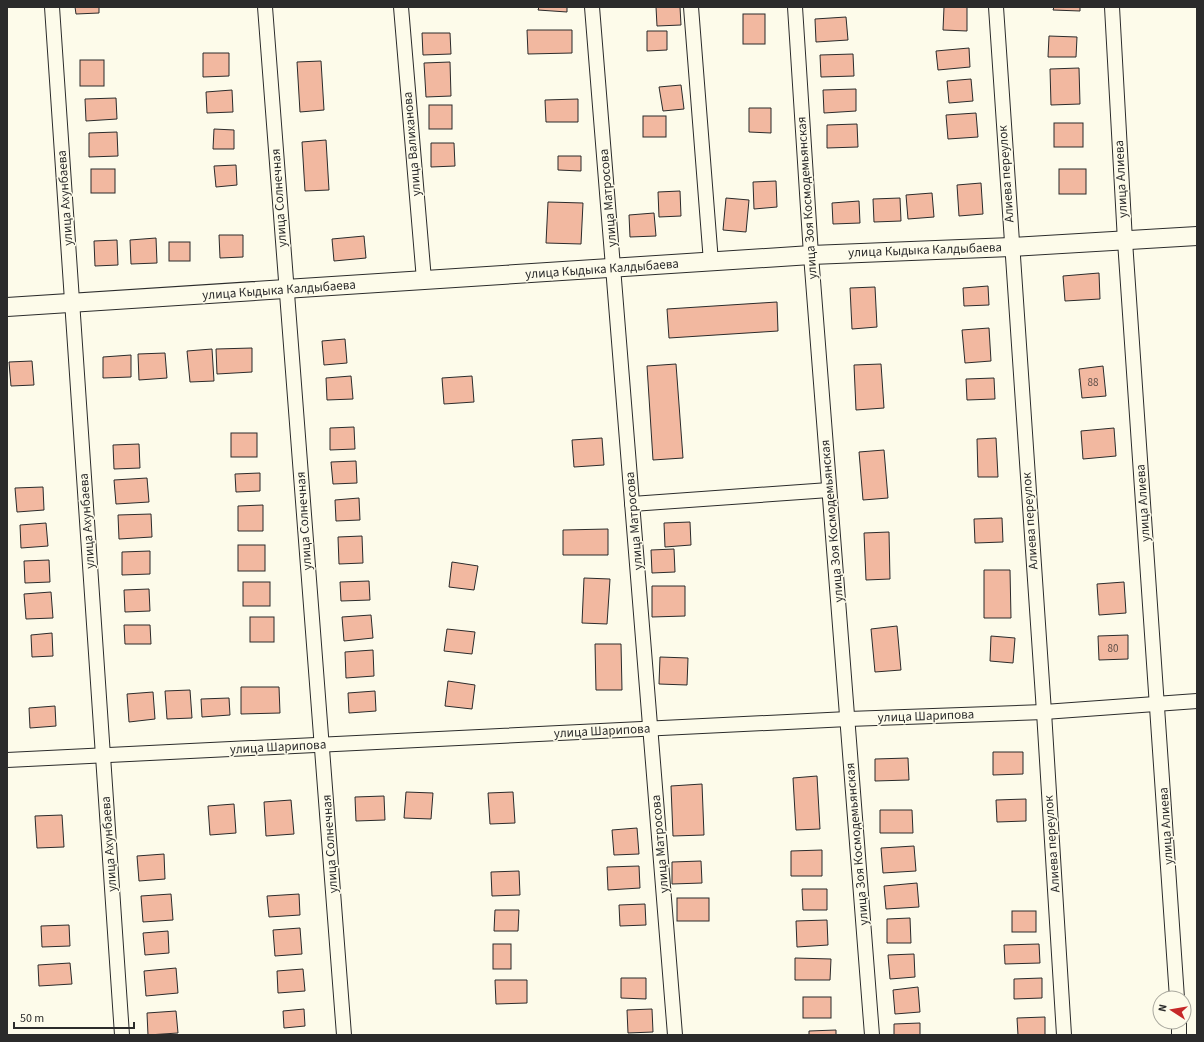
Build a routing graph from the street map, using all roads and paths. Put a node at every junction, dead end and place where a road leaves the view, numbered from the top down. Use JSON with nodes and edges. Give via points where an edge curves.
{"nodes":[{"id":1,"x":52,"y":7,"type":"edge"},
{"id":2,"x":265,"y":7,"type":"edge"},
{"id":3,"x":400,"y":7,"type":"edge"},
{"id":4,"x":592,"y":7,"type":"edge"},
{"id":5,"x":691,"y":7,"type":"edge"},
{"id":6,"x":795,"y":7,"type":"edge"},
{"id":7,"x":996,"y":7,"type":"edge"},
{"id":8,"x":1112,"y":7,"type":"edge"},
{"id":9,"x":1197,"y":236,"type":"edge"},
{"id":10,"x":1124,"y":241,"type":"junction"},
{"id":11,"x":1011,"y":247,"type":"junction"},
{"id":12,"x":811,"y":255,"type":"junction"},
{"id":13,"x":711,"y":262,"type":"junction"},
{"id":14,"x":613,"y":268,"type":"junction"},
{"id":15,"x":424,"y":280,"type":"junction"},
{"id":16,"x":286,"y":289,"type":"junction"},
{"id":17,"x":72,"y":303,"type":"junction"},
{"id":18,"x":7,"y":307,"type":"edge"},
{"id":19,"x":829,"y":490,"type":"junction"},
{"id":20,"x":632,"y":504,"type":"junction"},
{"id":21,"x":1197,"y":701,"type":"edge"},
{"id":22,"x":1158,"y":704,"type":"junction"},
{"id":23,"x":1044,"y":712,"type":"junction"},
{"id":24,"x":848,"y":719,"type":"junction"},
{"id":25,"x":650,"y":728,"type":"junction"},
{"id":26,"x":322,"y":744,"type":"junction"},
{"id":27,"x":103,"y":755,"type":"junction"},
{"id":28,"x":7,"y":760,"type":"edge"},
{"id":29,"x":1176,"y":990,"type":"edge"},
{"id":30,"x":122,"y":1035,"type":"edge"},
{"id":31,"x":344,"y":1035,"type":"edge"},
{"id":32,"x":675,"y":1035,"type":"edge"},
{"id":33,"x":872,"y":1035,"type":"edge"},
{"id":34,"x":1064,"y":1035,"type":"edge"}],
"edges":[{"from":1,"to":17,"type":"street","name":"улица Ахунбаева"},
{"from":2,"to":16,"type":"street","name":"улица Солнечная"},
{"from":3,"to":15,"type":"street","name":"улица Валиханова"},
{"from":4,"to":14,"type":"street","name":"улица Матросова"},
{"from":5,"to":13,"type":"street"},
{"from":6,"to":12,"type":"street","name":"улица Зоя Космодемьянская"},
{"from":7,"to":11,"type":"street","name":"Алиева переулок"},
{"from":8,"to":10,"type":"street","name":"улица Алиева"},
{"from":9,"to":10,"type":"street","name":"улица Кыдыка Калдыбаева"},
{"from":10,"to":11,"type":"street","name":"улица Кыдыка Калдыбаева"},
{"from":10,"to":22,"type":"street","name":"улица Алиева"},
{"from":11,"to":12,"type":"street","name":"улица Кыдыка Калдыбаева"},
{"from":11,"to":23,"type":"street","name":"Алиева переулок"},
{"from":12,"to":13,"type":"street","name":"улица Кыдыка Калдыбаева"},
{"from":12,"to":19,"type":"street","name":"улица Зоя Космодемьянская"},
{"from":13,"to":14,"type":"street","name":"улица Кыдыка Калдыбаева"},
{"from":14,"to":15,"type":"street","name":"улица Кыдыка Калдыбаева"},
{"from":14,"to":20,"type":"street","name":"улица Матросова"},
{"from":15,"to":16,"type":"street","name":"улица Кыдыка Калдыбаева"},
{"from":16,"to":17,"type":"street","name":"улица Кыдыка Калдыбаева"},
{"from":16,"to":26,"type":"street","name":"улица Солнечная"},
{"from":17,"to":18,"type":"street","name":"улица Кыдыка Калдыбаева"},
{"from":17,"to":27,"type":"street","name":"улица Ахунбаева"},
{"from":19,"to":20,"type":"street"},
{"from":19,"to":24,"type":"street","name":"улица Зоя Космодемьянская"},
{"from":20,"to":25,"type":"street","name":"улица Матросова"},
{"from":21,"to":22,"type":"street","name":"улица Шарипова"},
{"from":22,"to":23,"type":"street","name":"улица Шарипова"},
{"from":22,"to":29,"type":"street","name":"улица Алиева"},
{"from":23,"to":24,"type":"street","name":"улица Шарипова"},
{"from":23,"to":34,"type":"street","name":"Алиева переулок"},
{"from":24,"to":25,"type":"street","name":"улица Шарипова"},
{"from":24,"to":33,"type":"street","name":"улица Зоя Космодемьянская"},
{"from":25,"to":26,"type":"street","name":"улица Шарипова"},
{"from":25,"to":32,"type":"street","name":"улица Матросова"},
{"from":26,"to":27,"type":"street","name":"улица Шарипова"},
{"from":26,"to":31,"type":"street","name":"улица Солнечная"},
{"from":27,"to":28,"type":"street","name":"улица Шарипова"},
{"from":27,"to":30,"type":"street","name":"улица Ахунбаева"}]}
